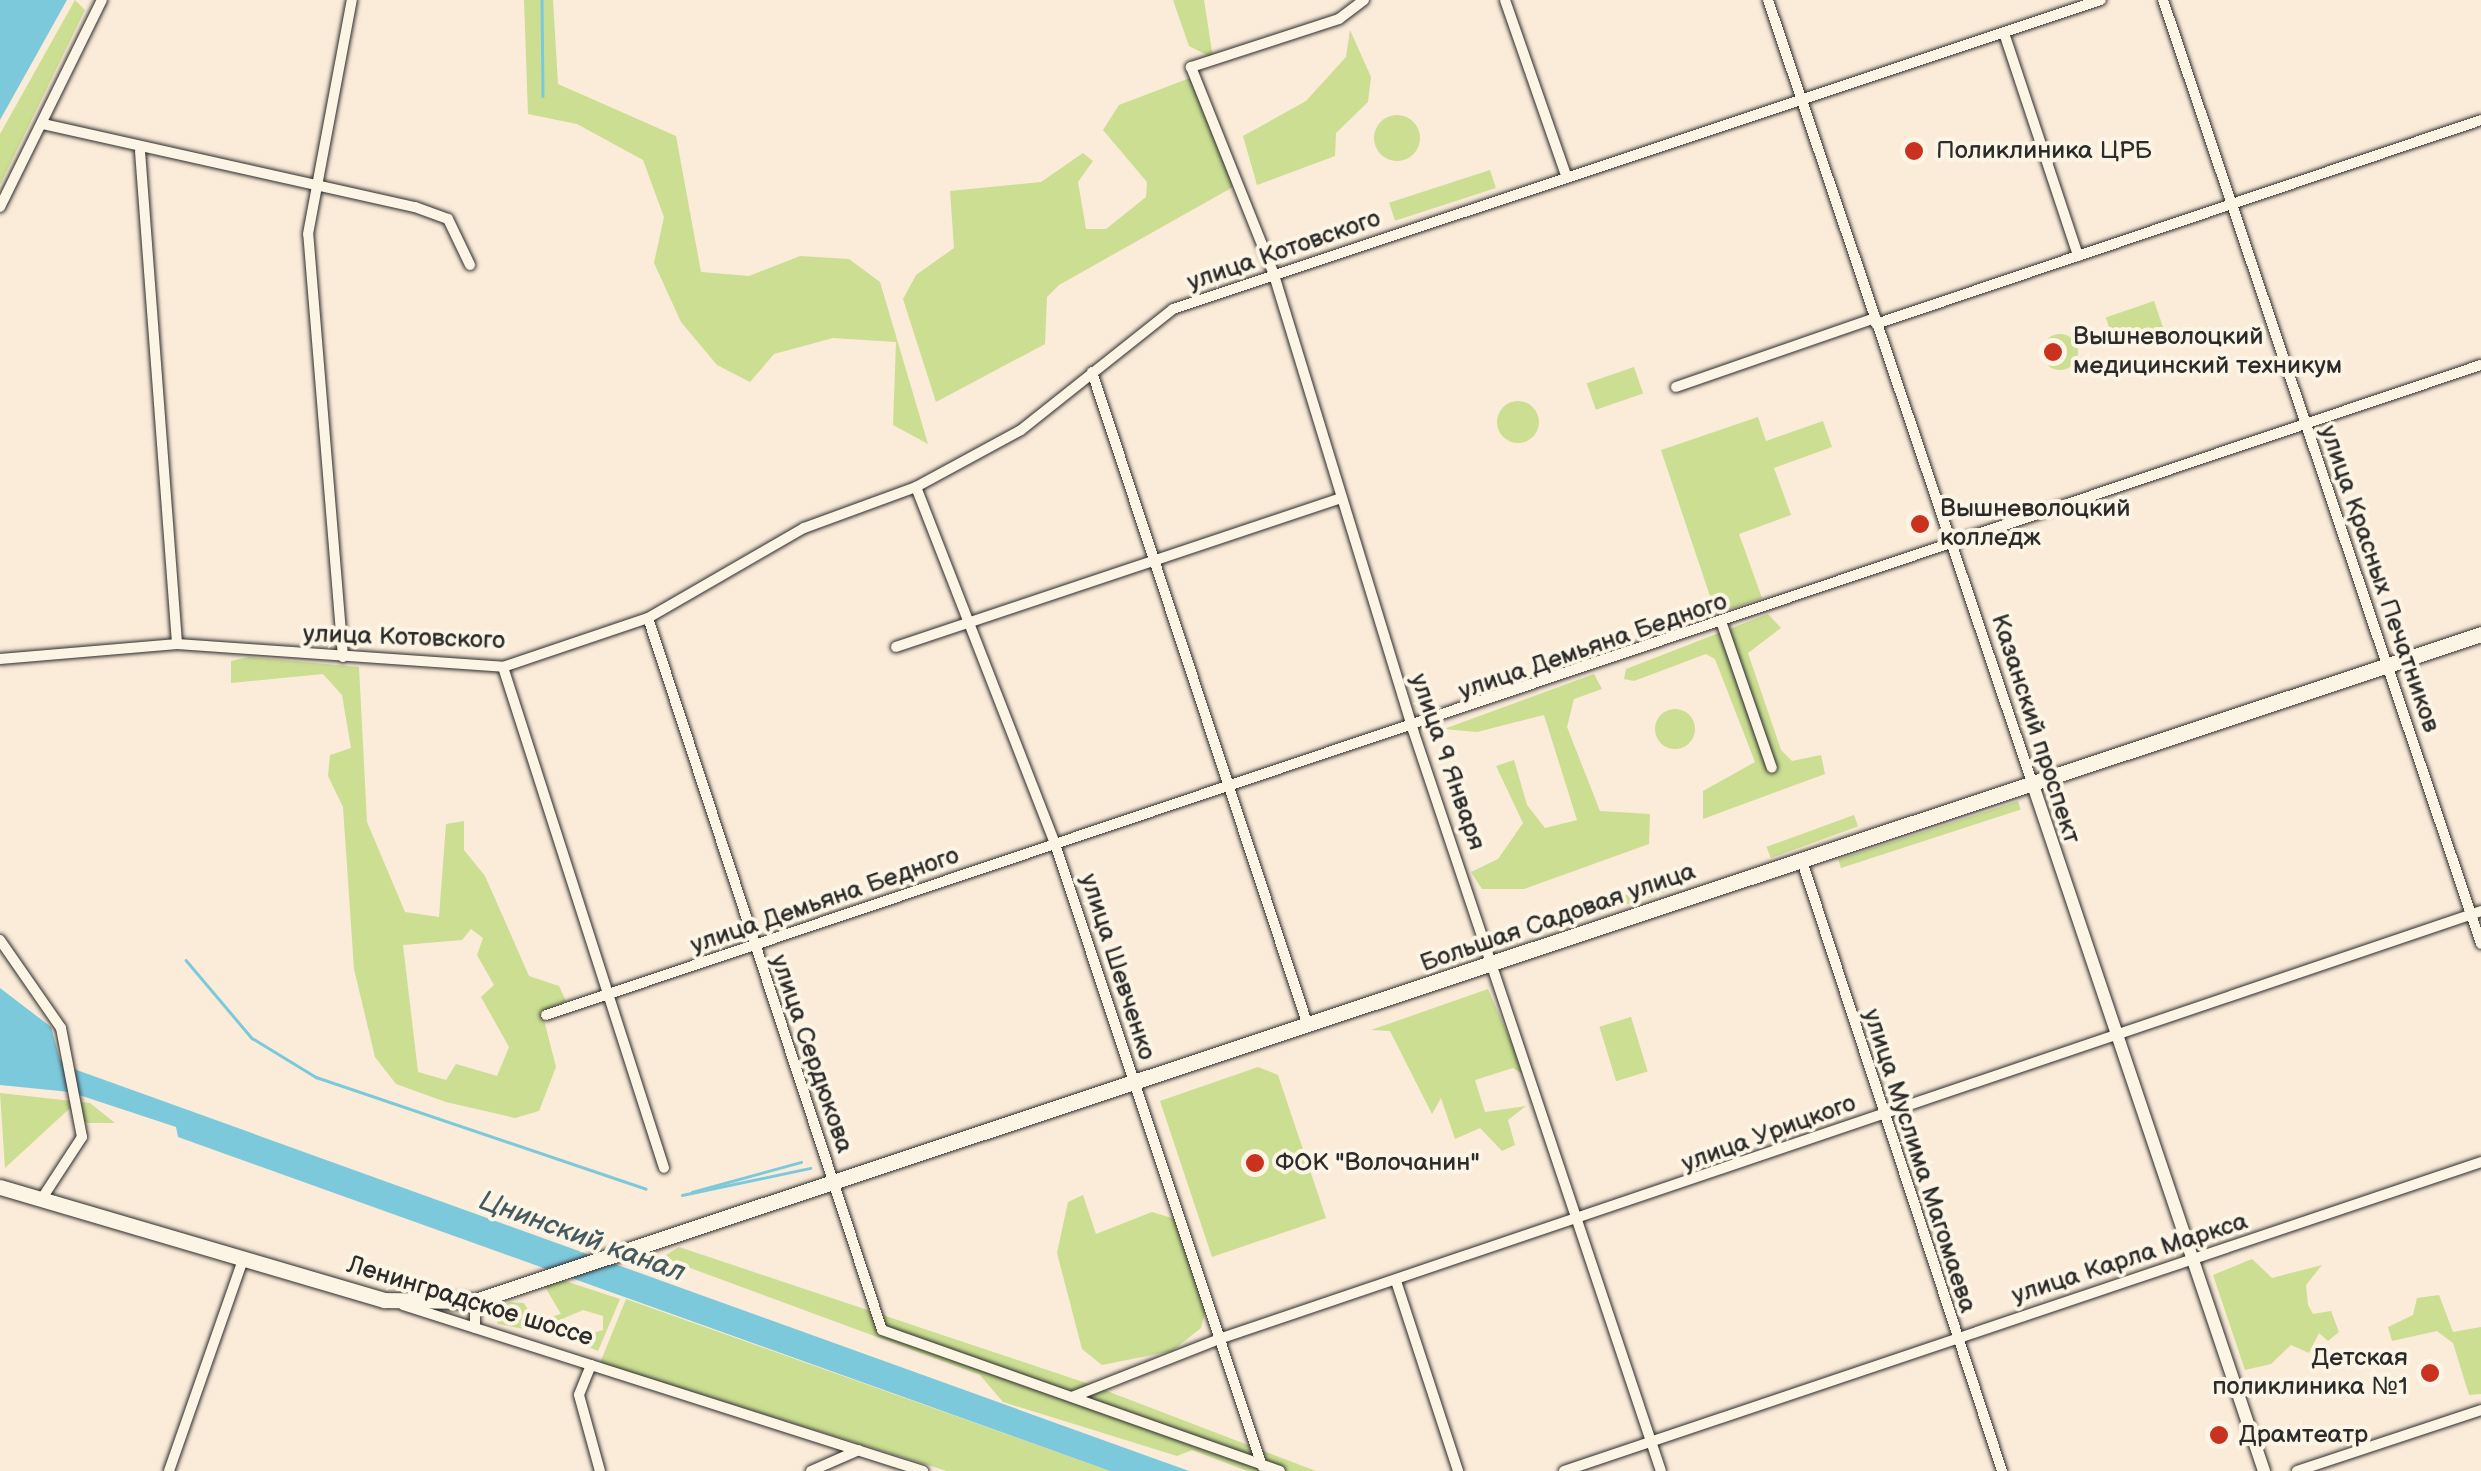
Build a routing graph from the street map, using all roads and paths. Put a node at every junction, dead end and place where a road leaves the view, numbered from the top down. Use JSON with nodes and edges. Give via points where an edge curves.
{"nodes":[{"id":1,"x":102,"y":0,"type":"edge"},
{"id":2,"x":352,"y":0,"type":"edge"},
{"id":3,"x":1364,"y":0,"type":"edge"},
{"id":4,"x":1505,"y":0,"type":"edge"},
{"id":5,"x":1768,"y":0,"type":"edge"},
{"id":6,"x":2102,"y":0,"type":"edge"},
{"id":7,"x":2163,"y":0,"type":"edge"},
{"id":8,"x":2004,"y":33,"type":"junction"},
{"id":9,"x":1801,"y":100,"type":"junction"},
{"id":10,"x":2481,"y":120,"type":"edge"},
{"id":11,"x":43,"y":124,"type":"junction"},
{"id":12,"x":140,"y":150,"type":"junction"},
{"id":13,"x":1567,"y":178,"type":"junction"},
{"id":14,"x":312,"y":190,"type":"junction"},
{"id":15,"x":2231,"y":205,"type":"junction"},
{"id":16,"x":0,"y":207,"type":"edge"},
{"id":17,"x":2078,"y":256,"type":"junction"},
{"id":18,"x":470,"y":264,"type":"dead end"},
{"id":19,"x":1274,"y":275,"type":"junction"},
{"id":20,"x":1876,"y":321,"type":"junction"},
{"id":21,"x":2481,"y":365,"type":"edge"},
{"id":22,"x":1092,"y":372,"type":"junction"},
{"id":23,"x":1676,"y":387,"type":"dead end"},
{"id":24,"x":2306,"y":425,"type":"junction"},
{"id":25,"x":916,"y":487,"type":"junction"},
{"id":26,"x":1342,"y":498,"type":"junction"},
{"id":27,"x":1949,"y":543,"type":"junction"},
{"id":28,"x":1155,"y":560,"type":"junction"},
{"id":29,"x":648,"y":618,"type":"junction"},
{"id":30,"x":968,"y":620,"type":"junction"},
{"id":31,"x":1722,"y":624,"type":"junction"},
{"id":32,"x":2481,"y":634,"type":"edge"},
{"id":33,"x":177,"y":644,"type":"junction"},
{"id":34,"x":896,"y":646,"type":"dead end"},
{"id":35,"x":344,"y":657,"type":"junction"},
{"id":36,"x":0,"y":659,"type":"edge"},
{"id":37,"x":2387,"y":666,"type":"junction"},
{"id":38,"x":503,"y":667,"type":"junction"},
{"id":39,"x":1413,"y":730,"type":"junction"},
{"id":40,"x":1772,"y":768,"type":"dead end"},
{"id":41,"x":2033,"y":785,"type":"junction"},
{"id":42,"x":1232,"y":788,"type":"junction"},
{"id":43,"x":1054,"y":844,"type":"junction"},
{"id":44,"x":1802,"y":861,"type":"junction"},
{"id":45,"x":2476,"y":913,"type":"edge"},
{"id":46,"x":0,"y":940,"type":"edge"},
{"id":47,"x":2481,"y":944,"type":"edge"},
{"id":48,"x":755,"y":948,"type":"junction"},
{"id":49,"x":1498,"y":967,"type":"junction"},
{"id":50,"x":608,"y":993,"type":"junction"},
{"id":51,"x":546,"y":1015,"type":"dead end"},
{"id":52,"x":1308,"y":1028,"type":"junction"},
{"id":53,"x":2116,"y":1036,"type":"junction"},
{"id":54,"x":1135,"y":1084,"type":"junction"},
{"id":55,"x":1884,"y":1114,"type":"junction"},
{"id":56,"x":2481,"y":1162,"type":"edge"},
{"id":57,"x":664,"y":1168,"type":"dead end"},
{"id":58,"x":833,"y":1181,"type":"junction"},
{"id":59,"x":0,"y":1187,"type":"edge"},
{"id":60,"x":41,"y":1200,"type":"junction"},
{"id":61,"x":1580,"y":1222,"type":"junction"},
{"id":62,"x":2194,"y":1258,"type":"junction"},
{"id":63,"x":242,"y":1263,"type":"junction"},
{"id":64,"x":1396,"y":1281,"type":"junction"},
{"id":65,"x":475,"y":1300,"type":"junction"},
{"id":66,"x":402,"y":1304,"type":"junction"},
{"id":67,"x":475,"y":1328,"type":"junction"},
{"id":68,"x":1219,"y":1338,"type":"junction"},
{"id":69,"x":1955,"y":1338,"type":"junction"},
{"id":70,"x":591,"y":1366,"type":"junction"},
{"id":71,"x":1072,"y":1397,"type":"junction"},
{"id":72,"x":2481,"y":1410,"type":"edge"},
{"id":73,"x":1652,"y":1442,"type":"junction"},
{"id":74,"x":860,"y":1450,"type":"junction"},
{"id":75,"x":1262,"y":1466,"type":"junction"},
{"id":76,"x":909,"y":1469,"type":"edge"},
{"id":77,"x":168,"y":1471,"type":"edge"},
{"id":78,"x":600,"y":1471,"type":"edge"},
{"id":79,"x":812,"y":1471,"type":"edge"},
{"id":80,"x":923,"y":1471,"type":"edge"},
{"id":81,"x":1280,"y":1471,"type":"edge"},
{"id":82,"x":1458,"y":1471,"type":"edge"},
{"id":83,"x":1564,"y":1471,"type":"edge"},
{"id":84,"x":1661,"y":1471,"type":"edge"},
{"id":85,"x":2002,"y":1471,"type":"edge"},
{"id":86,"x":2264,"y":1471,"type":"edge"},
{"id":87,"x":2297,"y":1471,"type":"edge"}],
"edges":[{"from":1,"to":11,"type":"street"},
{"from":2,"to":14,"type":"street"},
{"from":3,"to":19,"type":"street","name":"улица 9 Января","via":[[1339,19],[1190,67]]},
{"from":4,"to":13,"type":"street"},
{"from":5,"to":9,"type":"street","name":"Казанский проспект"},
{"from":6,"to":8,"type":"street","name":"улица Котовского"},
{"from":7,"to":15,"type":"street","name":"улица Красных Печатников"},
{"from":8,"to":9,"type":"street","name":"улица Котовского"},
{"from":8,"to":17,"type":"street"},
{"from":9,"to":13,"type":"street","name":"улица Котовского"},
{"from":9,"to":20,"type":"street","name":"Казанский проспект"},
{"from":10,"to":15,"type":"street"},
{"from":11,"to":12,"type":"street"},
{"from":11,"to":16,"type":"street"},
{"from":12,"to":14,"type":"street"},
{"from":12,"to":33,"type":"street"},
{"from":13,"to":19,"type":"street","name":"улица Котовского"},
{"from":14,"to":18,"type":"street","via":[[448,219]]},
{"from":14,"to":35,"type":"street"},
{"from":15,"to":17,"type":"street"},
{"from":15,"to":24,"type":"street","name":"улица Красных Печатников"},
{"from":17,"to":20,"type":"street"},
{"from":19,"to":22,"type":"street","name":"улица Котовского","via":[[1173,310]]},
{"from":19,"to":26,"type":"street","name":"улица 9 Января"},
{"from":20,"to":23,"type":"street"},
{"from":20,"to":27,"type":"street","name":"Казанский проспект"},
{"from":21,"to":24,"type":"street","name":"улица Демьяна Бедного"},
{"from":22,"to":25,"type":"street","name":"улица Котовского","via":[[1021,430]]},
{"from":22,"to":28,"type":"street"},
{"from":24,"to":27,"type":"street","name":"улица Демьяна Бедного"},
{"from":24,"to":37,"type":"street","name":"улица Красных Печатников"},
{"from":25,"to":29,"type":"street","name":"улица Котовского","via":[[804,528]]},
{"from":25,"to":30,"type":"street","name":"улица Шевченко"},
{"from":26,"to":28,"type":"street"},
{"from":26,"to":39,"type":"street","name":"улица 9 Января"},
{"from":27,"to":31,"type":"street","name":"улица Демьяна Бедного"},
{"from":27,"to":41,"type":"street","name":"Казанский проспект"},
{"from":28,"to":30,"type":"street"},
{"from":28,"to":42,"type":"street"},
{"from":29,"to":38,"type":"street","name":"улица Котовского"},
{"from":29,"to":48,"type":"street","name":"улица Сердюкова"},
{"from":30,"to":34,"type":"street"},
{"from":30,"to":43,"type":"street","name":"улица Шевченко"},
{"from":31,"to":39,"type":"street","name":"улица Демьяна Бедного"},
{"from":31,"to":40,"type":"street"},
{"from":32,"to":37,"type":"highway","name":"Большая Садовая улица"},
{"from":33,"to":35,"type":"street","name":"улица Котовского"},
{"from":33,"to":36,"type":"street","name":"улица Котовского"},
{"from":35,"to":38,"type":"street","name":"улица Котовского"},
{"from":37,"to":41,"type":"highway","name":"Большая Садовая улица"},
{"from":37,"to":45,"type":"street","name":"улица Красных Печатников"},
{"from":38,"to":50,"type":"street"},
{"from":39,"to":42,"type":"street","name":"улица Демьяна Бедного"},
{"from":39,"to":49,"type":"street","name":"улица 9 Января"},
{"from":41,"to":44,"type":"highway","name":"Большая Садовая улица"},
{"from":41,"to":53,"type":"main road","name":"Казанский проспект"},
{"from":42,"to":43,"type":"street","name":"улица Демьяна Бедного"},
{"from":42,"to":52,"type":"street"},
{"from":43,"to":48,"type":"street","name":"улица Демьяна Бедного"},
{"from":43,"to":54,"type":"street","name":"улица Шевченко"},
{"from":44,"to":49,"type":"highway","name":"Большая Садовая улица"},
{"from":44,"to":55,"type":"street","name":"улица Муслима Магомаева"},
{"from":45,"to":47,"type":"street","name":"улица Красных Печатников"},
{"from":45,"to":53,"type":"street","name":"улица Урицкого"},
{"from":46,"to":60,"type":"street","via":[[62,1028],[82,1137]]},
{"from":48,"to":50,"type":"street","name":"улица Демьяна Бедного"},
{"from":48,"to":58,"type":"street","name":"улица Сердюкова"},
{"from":49,"to":52,"type":"highway","name":"Большая Садовая улица"},
{"from":49,"to":61,"type":"street","name":"улица 9 Января"},
{"from":50,"to":51,"type":"street","name":"улица Демьяна Бедного"},
{"from":50,"to":57,"type":"street"},
{"from":52,"to":54,"type":"highway","name":"Большая Садовая улица"},
{"from":53,"to":55,"type":"street","name":"улица Урицкого"},
{"from":53,"to":62,"type":"main road","name":"Казанский проспект"},
{"from":54,"to":58,"type":"highway","name":"Большая Садовая улица"},
{"from":54,"to":68,"type":"street","name":"улица Шевченко"},
{"from":55,"to":61,"type":"street","name":"улица Урицкого"},
{"from":55,"to":69,"type":"street","name":"улица Муслима Магомаева"},
{"from":56,"to":62,"type":"street","name":"улица Карла Маркса"},
{"from":58,"to":65,"type":"highway","name":"Большая Садовая улица"},
{"from":58,"to":71,"type":"street","name":"улица Сердюкова","via":[[882,1330]]},
{"from":59,"to":60,"type":"highway","name":"Ленинградское шоссе"},
{"from":60,"to":63,"type":"highway","name":"Ленинградское шоссе"},
{"from":61,"to":64,"type":"street","name":"улица Урицкого"},
{"from":61,"to":73,"type":"street","name":"улица 9 Января"},
{"from":62,"to":69,"type":"street","name":"улица Карла Маркса"},
{"from":62,"to":86,"type":"main road","name":"Казанский проспект"},
{"from":63,"to":66,"type":"highway","name":"Ленинградское шоссе"},
{"from":63,"to":77,"type":"street"},
{"from":64,"to":68,"type":"street","name":"улица Урицкого"},
{"from":64,"to":82,"type":"street"},
{"from":65,"to":66,"type":"highway","name":"Большая Садовая улица"},
{"from":65,"to":67,"type":"street"},
{"from":66,"to":67,"type":"street","name":"Ленинградское шоссе"},
{"from":67,"to":70,"type":"street","name":"Ленинградское шоссе"},
{"from":68,"to":71,"type":"street","name":"улица Урицкого"},
{"from":68,"to":75,"type":"street","name":"улица Шевченко"},
{"from":69,"to":73,"type":"street","name":"улица Карла Маркса"},
{"from":69,"to":85,"type":"street","name":"улица Муслима Магомаева"},
{"from":70,"to":74,"type":"street","name":"Ленинградское шоссе"},
{"from":70,"to":78,"type":"street","via":[[580,1394]]},
{"from":71,"to":75,"type":"street"},
{"from":72,"to":87,"type":"street"},
{"from":73,"to":83,"type":"street","name":"улица Карла Маркса"},
{"from":73,"to":84,"type":"street","name":"улица 9 Января"},
{"from":74,"to":76,"type":"street","name":"Ленинградское шоссе"},
{"from":74,"to":79,"type":"street"},
{"from":75,"to":81,"type":"street"},
{"from":76,"to":80,"type":"street","name":"Ленинградское шоссе"}]}
